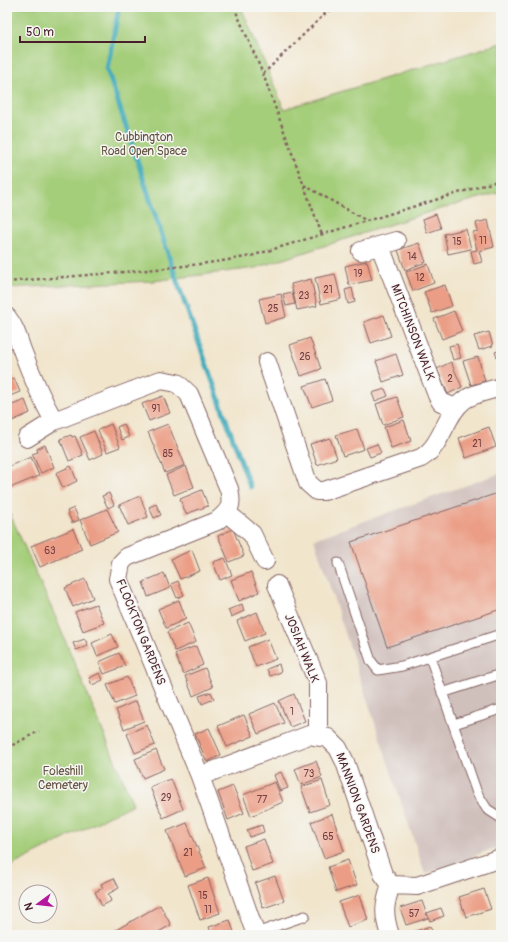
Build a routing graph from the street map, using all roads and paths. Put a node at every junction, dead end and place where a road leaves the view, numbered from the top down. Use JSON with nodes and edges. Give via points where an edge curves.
{"nodes":[{"id":1,"x":234,"y":7,"type":"edge"},
{"id":2,"x":332,"y":7,"type":"edge"},
{"id":3,"x":263,"y":74,"type":"junction"},
{"id":4,"x":501,"y":180,"type":"edge"},
{"id":5,"x":304,"y":185,"type":"junction"},
{"id":6,"x":368,"y":221,"type":"junction"},
{"id":7,"x":322,"y":234,"type":"junction"},
{"id":8,"x":361,"y":251,"type":"dead end"},
{"id":9,"x":7,"y":282,"type":"edge"},
{"id":10,"x":7,"y":317,"type":"edge"},
{"id":11,"x":267,"y":362,"type":"dead end"},
{"id":12,"x":501,"y":387,"type":"edge"},
{"id":13,"x":456,"y":408,"type":"junction"},
{"id":14,"x":54,"y":421,"type":"junction"},
{"id":15,"x":27,"y":438,"type":"dead end"},
{"id":16,"x":227,"y":513,"type":"junction"},
{"id":17,"x":7,"y":539,"type":"edge"},
{"id":18,"x":7,"y":554,"type":"edge"},
{"id":19,"x":265,"y":561,"type":"dead end"},
{"id":20,"x":338,"y":563,"type":"dead end"},
{"id":21,"x":277,"y":585,"type":"dead end"},
{"id":22,"x":501,"y":634,"type":"edge"},
{"id":23,"x":430,"y":657,"type":"junction"},
{"id":24,"x":501,"y":674,"type":"edge"},
{"id":25,"x":442,"y":692,"type":"junction"},
{"id":26,"x":501,"y":709,"type":"edge"},
{"id":27,"x":454,"y":724,"type":"junction"},
{"id":28,"x":39,"y":731,"type":"dead end"},
{"id":29,"x":318,"y":736,"type":"junction"},
{"id":30,"x":7,"y":748,"type":"edge"},
{"id":31,"x":200,"y":776,"type":"junction"},
{"id":32,"x":501,"y":818,"type":"edge"},
{"id":33,"x":501,"y":858,"type":"edge"},
{"id":34,"x":391,"y":885,"type":"junction"},
{"id":35,"x":305,"y":916,"type":"dead end"},
{"id":36,"x":256,"y":934,"type":"edge"},
{"id":37,"x":390,"y":935,"type":"edge"}],
"edges":[{"from":1,"to":3,"type":"path"},
{"from":2,"to":3,"type":"path"},
{"from":3,"to":5,"type":"path"},
{"from":4,"to":6,"type":"path"},
{"from":5,"to":6,"type":"path"},
{"from":5,"to":7,"type":"path"},
{"from":6,"to":7,"type":"path"},
{"from":7,"to":9,"type":"path","via":[[251,256],[95,276]]},
{"from":8,"to":13,"type":"street","name":"MITCHINSON WALK","via":[[388,244],[437,395],[441,402]]},
{"from":10,"to":14,"type":"street","via":[[16,328],[35,382]]},
{"from":11,"to":13,"type":"street","via":[[308,483],[317,491],[324,491],[428,454]]},
{"from":12,"to":13,"type":"street","via":[[463,400]]},
{"from":14,"to":15,"type":"street"},
{"from":14,"to":16,"type":"street","via":[[161,380],[177,383],[189,394],[229,489],[232,501]]},
{"from":16,"to":19,"type":"street","via":[[252,534]]},
{"from":16,"to":31,"type":"street","name":"FLOCKTON GARDENS","via":[[217,521],[127,557],[118,570],[118,579]]},
{"from":17,"to":18,"type":"path","via":[[11,549]]},
{"from":20,"to":23,"type":"lane","via":[[371,661],[378,670]]},
{"from":21,"to":29,"type":"street","name":"JOSIAH WALK","via":[[318,683]]},
{"from":22,"to":23,"type":"lane"},
{"from":23,"to":25,"type":"lane"},
{"from":24,"to":25,"type":"lane"},
{"from":25,"to":27,"type":"lane"},
{"from":26,"to":27,"type":"lane"},
{"from":27,"to":32,"type":"lane","via":[[477,793],[487,809]]},
{"from":28,"to":30,"type":"path"},
{"from":29,"to":31,"type":"street","via":[[309,735]]},
{"from":29,"to":34,"type":"street","name":"MANNION GARDENS","via":[[328,738],[338,748],[345,762],[383,874]]},
{"from":31,"to":36,"type":"street","name":"FLOCKTON GARDENS"},
{"from":33,"to":34,"type":"street","via":[[417,886]]},
{"from":34,"to":37,"type":"street","via":[[384,904],[385,921]]},
{"from":35,"to":36,"type":"lane"}]}
